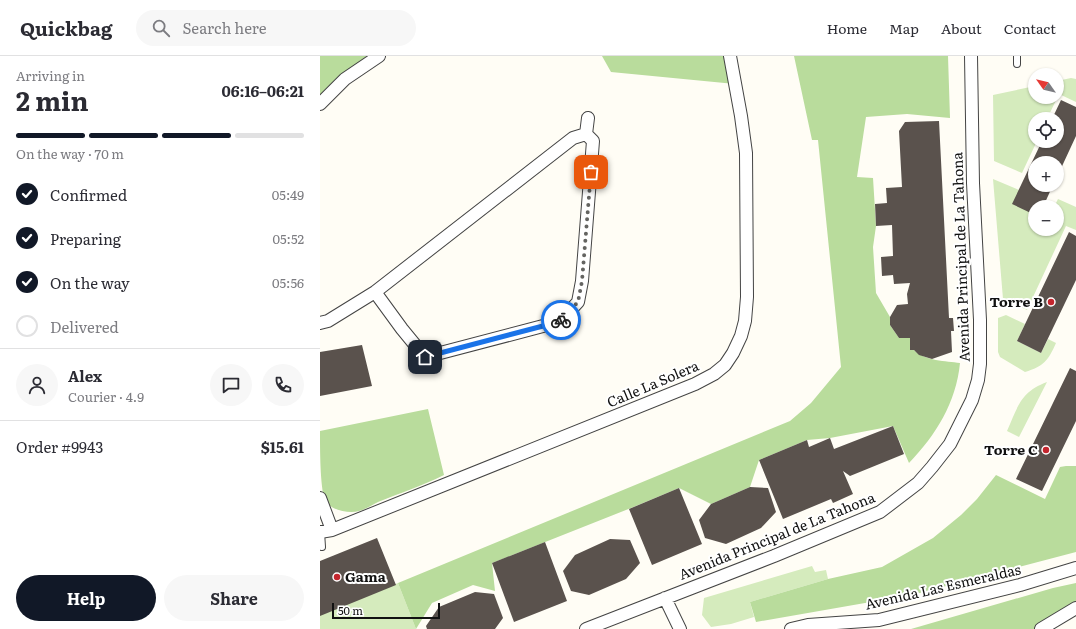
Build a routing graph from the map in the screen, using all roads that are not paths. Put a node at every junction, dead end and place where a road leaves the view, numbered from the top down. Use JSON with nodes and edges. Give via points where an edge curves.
{"nodes":[{"id":1,"x":379,"y":56,"type":"edge"},
{"id":2,"x":730,"y":56,"type":"edge"},
{"id":3,"x":971,"y":56,"type":"edge"},
{"id":4,"x":1017,"y":56,"type":"edge"},
{"id":5,"x":1017,"y":64,"type":"dead end"},
{"id":6,"x":320,"y":104,"type":"edge"},
{"id":7,"x":588,"y":118,"type":"dead end"},
{"id":8,"x":586,"y":134,"type":"junction"},
{"id":9,"x":375,"y":292,"type":"junction"},
{"id":10,"x":320,"y":323,"type":"edge"},
{"id":11,"x":320,"y":498,"type":"edge"},
{"id":12,"x":324,"y":532,"type":"edge"},
{"id":13,"x":322,"y":547,"type":"dead end"},
{"id":14,"x":1076,"y":568,"type":"edge"},
{"id":15,"x":665,"y":598,"type":"junction"},
{"id":16,"x":1076,"y":608,"type":"edge"},
{"id":17,"x":586,"y":629,"type":"edge"},
{"id":18,"x":680,"y":629,"type":"edge"},
{"id":19,"x":790,"y":629,"type":"edge"},
{"id":20,"x":1041,"y":629,"type":"edge"}],
"edges":[{"from":1,"to":6,"type":"street","via":[[345,79]]},
{"from":2,"to":12,"type":"street","name":"Calle La Solera","via":[[746,153],[747,297],[741,336],[725,365],[695,384]]},
{"from":3,"to":15,"type":"street","name":"Avenida Principal de La Tahona","via":[[980,364],[972,400],[950,444],[918,483],[880,512]]},
{"from":4,"to":5,"type":"lane"},
{"from":7,"to":8,"type":"street"},
{"from":8,"to":9,"type":"street","via":[[572,138]]},
{"from":8,"to":9,"type":"street","via":[[593,141],[582,281],[578,302],[562,320],[425,357]]},
{"from":9,"to":10,"type":"street","via":[[328,321]]},
{"from":11,"to":12,"type":"street"},
{"from":12,"to":13,"type":"lane"},
{"from":14,"to":19,"type":"street","name":"Avenida Las Esmeraldas","via":[[1020,586],[879,620],[808,625]]},
{"from":15,"to":17,"type":"street","name":"Avenida Principal de La Tahona"},
{"from":15,"to":18,"type":"street"},
{"from":16,"to":20,"type":"street"}]}
